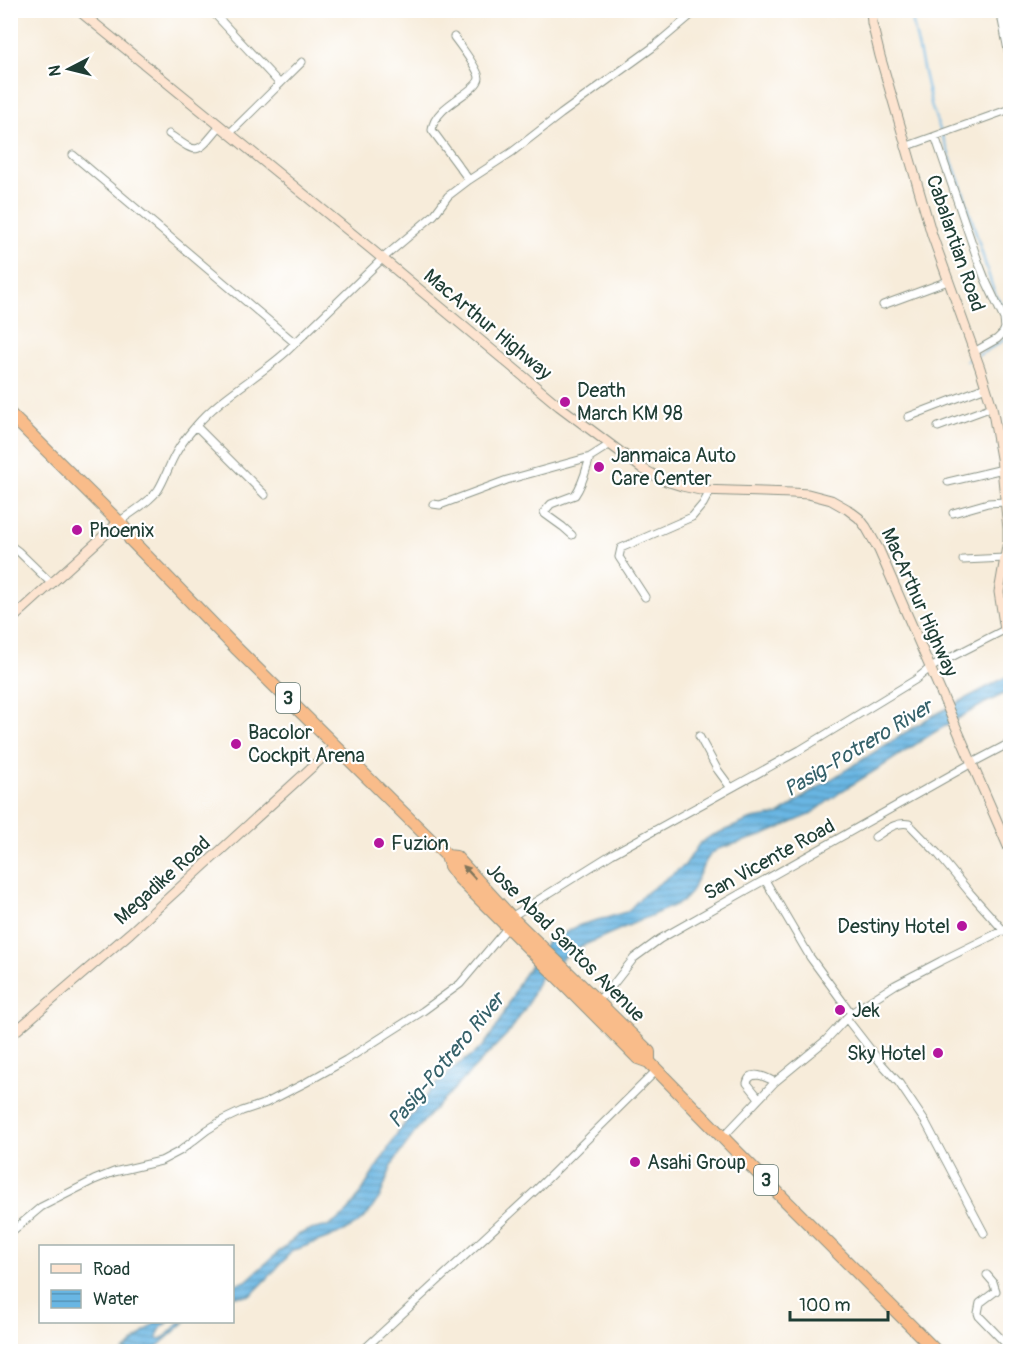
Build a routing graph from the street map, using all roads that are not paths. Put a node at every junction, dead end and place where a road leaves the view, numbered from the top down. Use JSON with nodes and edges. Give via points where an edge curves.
{"nodes":[{"id":1,"x":78,"y":10,"type":"edge"},
{"id":2,"x":211,"y":10,"type":"edge"},
{"id":3,"x":697,"y":10,"type":"edge"},
{"id":4,"x":871,"y":10,"type":"edge"},
{"id":5,"x":1003,"y":11,"type":"edge"},
{"id":6,"x":454,"y":37,"type":"dead end"},
{"id":7,"x":1011,"y":60,"type":"edge"},
{"id":8,"x":302,"y":62,"type":"dead end"},
{"id":9,"x":280,"y":84,"type":"junction"},
{"id":10,"x":1011,"y":109,"type":"edge"},
{"id":11,"x":220,"y":126,"type":"junction"},
{"id":12,"x":169,"y":134,"type":"dead end"},
{"id":13,"x":229,"y":134,"type":"junction"},
{"id":14,"x":937,"y":135,"type":"junction"},
{"id":15,"x":905,"y":147,"type":"junction"},
{"id":16,"x":73,"y":155,"type":"dead end"},
{"id":17,"x":469,"y":180,"type":"junction"},
{"id":18,"x":382,"y":259,"type":"junction"},
{"id":19,"x":948,"y":280,"type":"junction"},
{"id":20,"x":883,"y":305,"type":"dead end"},
{"id":21,"x":295,"y":343,"type":"junction"},
{"id":22,"x":974,"y":352,"type":"junction"},
{"id":23,"x":986,"y":387,"type":"junction"},
{"id":24,"x":992,"y":407,"type":"junction"},
{"id":25,"x":10,"y":414,"type":"edge"},
{"id":26,"x":908,"y":417,"type":"dead end"},
{"id":27,"x":10,"y":423,"type":"edge"},
{"id":28,"x":196,"y":426,"type":"junction"},
{"id":29,"x":938,"y":427,"type":"dead end"},
{"id":30,"x":609,"y":445,"type":"junction"},
{"id":31,"x":590,"y":458,"type":"junction"},
{"id":32,"x":1002,"y":470,"type":"junction"},
{"id":33,"x":948,"y":482,"type":"dead end"},
{"id":34,"x":710,"y":491,"type":"junction"},
{"id":35,"x":265,"y":495,"type":"dead end"},
{"id":36,"x":1005,"y":502,"type":"junction"},
{"id":37,"x":433,"y":504,"type":"dead end"},
{"id":38,"x":953,"y":513,"type":"dead end"},
{"id":39,"x":116,"y":525,"type":"junction"},
{"id":40,"x":1009,"y":529,"type":"edge"},
{"id":41,"x":572,"y":535,"type":"dead end"},
{"id":42,"x":10,"y":545,"type":"edge"},
{"id":43,"x":1005,"y":558,"type":"junction"},
{"id":44,"x":963,"y":560,"type":"dead end"},
{"id":45,"x":52,"y":584,"type":"junction"},
{"id":46,"x":645,"y":597,"type":"dead end"},
{"id":47,"x":10,"y":621,"type":"edge"},
{"id":48,"x":1008,"y":628,"type":"edge"},
{"id":49,"x":931,"y":670,"type":"junction"},
{"id":50,"x":699,"y":736,"type":"dead end"},
{"id":51,"x":335,"y":746,"type":"junction"},
{"id":52,"x":1009,"y":746,"type":"edge"},
{"id":53,"x":971,"y":761,"type":"junction"},
{"id":54,"x":730,"y":788,"type":"junction"},
{"id":55,"x":875,"y":837,"type":"dead end"},
{"id":56,"x":1011,"y":851,"type":"edge"},
{"id":57,"x":765,"y":880,"type":"junction"},
{"id":58,"x":512,"y":924,"type":"junction"},
{"id":59,"x":1008,"y":929,"type":"edge"},
{"id":60,"x":592,"y":1002,"type":"junction"},
{"id":61,"x":849,"y":1016,"type":"junction"},
{"id":62,"x":10,"y":1036,"type":"edge"},
{"id":63,"x":653,"y":1066,"type":"junction"},
{"id":64,"x":775,"y":1082,"type":"junction"},
{"id":65,"x":759,"y":1098,"type":"junction"},
{"id":66,"x":723,"y":1137,"type":"junction"},
{"id":67,"x":10,"y":1233,"type":"edge"},
{"id":68,"x":984,"y":1233,"type":"dead end"},
{"id":69,"x":987,"y":1275,"type":"dead end"},
{"id":70,"x":1011,"y":1348,"type":"edge"},
{"id":71,"x":361,"y":1352,"type":"edge"},
{"id":72,"x":937,"y":1352,"type":"edge"}],
"edges":[{"from":1,"to":11,"type":"main road","name":"MacArthur Highway"},
{"from":2,"to":9,"type":"street"},
{"from":3,"to":17,"type":"street","via":[[652,48]]},
{"from":4,"to":15,"type":"main road","name":"Cabalantian Road"},
{"from":5,"to":7,"type":"street"},
{"from":6,"to":17,"type":"street","via":[[479,80],[449,104],[435,119],[432,130]]},
{"from":8,"to":9,"type":"street"},
{"from":9,"to":13,"type":"street"},
{"from":10,"to":14,"type":"street"},
{"from":11,"to":12,"type":"street","via":[[198,149],[191,149]]},
{"from":11,"to":13,"type":"main road","name":"MacArthur Highway"},
{"from":13,"to":18,"type":"main road","name":"MacArthur Highway"},
{"from":14,"to":15,"type":"street"},
{"from":14,"to":22,"type":"street","via":[[978,261],[1004,319],[1003,333]]},
{"from":15,"to":19,"type":"main road","name":"Cabalantian Road"},
{"from":16,"to":21,"type":"street"},
{"from":17,"to":18,"type":"street"},
{"from":18,"to":21,"type":"street"},
{"from":18,"to":30,"type":"main road","name":"MacArthur Highway"},
{"from":19,"to":20,"type":"street"},
{"from":19,"to":22,"type":"main road","name":"Cabalantian Road"},
{"from":21,"to":28,"type":"street"},
{"from":22,"to":23,"type":"main road","name":"Cabalantian Road"},
{"from":23,"to":24,"type":"main road","name":"Cabalantian Road"},
{"from":23,"to":26,"type":"street"},
{"from":24,"to":29,"type":"street"},
{"from":24,"to":32,"type":"main road","name":"Cabalantian Road"},
{"from":25,"to":39,"type":"highway","name":"Jose Abad Santos Avenue","number":"3"},
{"from":27,"to":39,"type":"highway","name":"Jose Abad Santos Avenue","number":"3"},
{"from":28,"to":35,"type":"street"},
{"from":28,"to":39,"type":"street","via":[[176,453],[158,490]]},
{"from":30,"to":31,"type":"street"},
{"from":30,"to":34,"type":"main road","name":"MacArthur Highway","via":[[663,480]]},
{"from":31,"to":37,"type":"street"},
{"from":31,"to":41,"type":"street","via":[[578,492],[551,504],[544,512]]},
{"from":32,"to":33,"type":"street"},
{"from":32,"to":36,"type":"main road","name":"Cabalantian Road"},
{"from":34,"to":46,"type":"street","via":[[692,517],[621,548],[619,557]]},
{"from":34,"to":49,"type":"main road","name":"MacArthur Highway","via":[[808,494],[831,500],[859,518],[879,550]]},
{"from":36,"to":38,"type":"street"},
{"from":36,"to":40,"type":"main road","name":"Cabalantian Road"},
{"from":39,"to":45,"type":"main road"},
{"from":39,"to":51,"type":"highway","name":"Jose Abad Santos Avenue","number":"3","via":[[119,533],[130,539]]},
{"from":40,"to":43,"type":"main road","name":"Cabalantian Road"},
{"from":42,"to":45,"type":"street"},
{"from":43,"to":44,"type":"street"},
{"from":43,"to":48,"type":"main road","name":"Cabalantian Road","via":[[999,592]]},
{"from":45,"to":47,"type":"main road"},
{"from":48,"to":49,"type":"street"},
{"from":49,"to":53,"type":"main road","name":"MacArthur Highway"},
{"from":49,"to":54,"type":"street"},
{"from":50,"to":54,"type":"street"},
{"from":51,"to":58,"type":"highway","name":"Jose Abad Santos Avenue","number":"3","via":[[447,856],[458,877]]},
{"from":51,"to":62,"type":"main road","name":"Megadike Road","via":[[130,933]]},
{"from":52,"to":53,"type":"street","name":"San Vicente Road"},
{"from":53,"to":56,"type":"main road","name":"MacArthur Highway"},
{"from":53,"to":57,"type":"street","name":"San Vicente Road"},
{"from":54,"to":58,"type":"street","via":[[612,854]]},
{"from":55,"to":59,"type":"street","via":[[898,824],[909,824]]},
{"from":57,"to":60,"type":"street","name":"San Vicente Road","via":[[641,952],[612,986]]},
{"from":57,"to":61,"type":"street"},
{"from":58,"to":60,"type":"highway","name":"Jose Abad Santos Avenue","number":"3"},
{"from":58,"to":67,"type":"street","via":[[460,984],[346,1060],[266,1103],[223,1120],[161,1161],[94,1180],[42,1207]]},
{"from":59,"to":61,"type":"street","via":[[895,985]]},
{"from":60,"to":63,"type":"highway","name":"Jose Abad Santos Avenue","number":"3","via":[[649,1052]]},
{"from":61,"to":64,"type":"street"},
{"from":61,"to":68,"type":"street","via":[[926,1124]]},
{"from":63,"to":66,"type":"highway","name":"Jose Abad Santos Avenue","number":"3"},
{"from":63,"to":71,"type":"street","via":[[536,1190]]},
{"from":64,"to":65,"type":"street"},
{"from":64,"to":65,"type":"street","via":[[764,1076],[749,1076],[747,1083]]},
{"from":65,"to":66,"type":"street"},
{"from":66,"to":72,"type":"highway","name":"Jose Abad Santos Avenue","number":"3"},
{"from":69,"to":70,"type":"street","via":[[996,1291],[980,1304],[979,1316]]}]}
